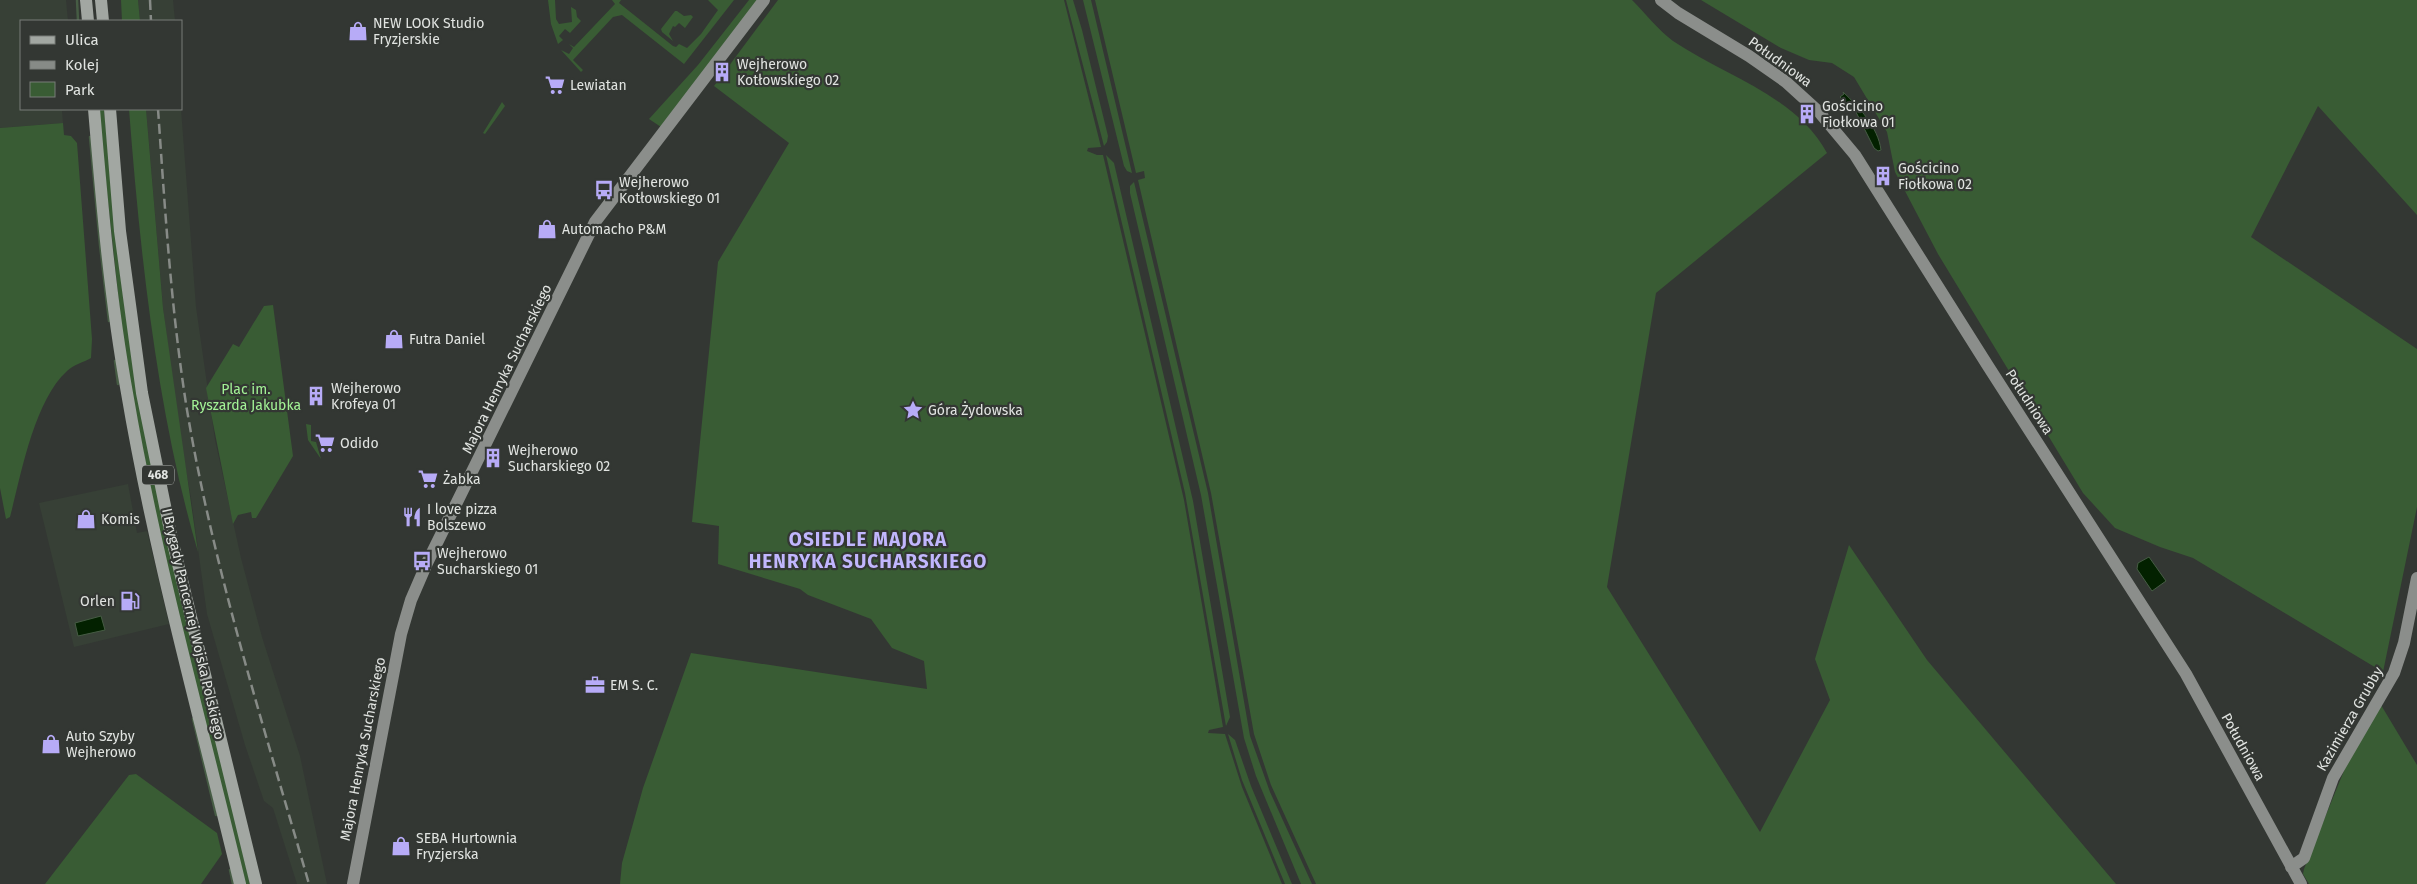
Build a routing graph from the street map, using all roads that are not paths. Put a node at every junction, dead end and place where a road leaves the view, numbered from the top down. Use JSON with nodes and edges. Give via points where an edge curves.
{"nodes":[{"id":1,"x":86,"y":0,"type":"edge"},
{"id":2,"x":101,"y":0,"type":"edge"},
{"id":3,"x":764,"y":0,"type":"edge"},
{"id":4,"x":1661,"y":0,"type":"edge"},
{"id":5,"x":88,"y":20,"type":"edge"},
{"id":6,"x":103,"y":20,"type":"edge"},
{"id":7,"x":94,"y":110,"type":"edge"},
{"id":8,"x":110,"y":110,"type":"edge"},
{"id":9,"x":2417,"y":578,"type":"edge"},
{"id":10,"x":2291,"y":867,"type":"junction"},
{"id":11,"x":240,"y":884,"type":"edge"},
{"id":12,"x":256,"y":884,"type":"edge"},
{"id":13,"x":353,"y":884,"type":"edge"},
{"id":14,"x":2301,"y":884,"type":"edge"}],
"edges":[{"from":1,"to":5,"type":"main road"},
{"from":2,"to":6,"type":"main road"},
{"from":3,"to":13,"type":"street","name":"Majora Henryka Sucharskiego","via":[[595,222],[427,564],[400,634]]},
{"from":4,"to":10,"type":"street","name":"Południowa","via":[[1786,82],[1831,124],[1855,155],[2186,674]]},
{"from":7,"to":11,"type":"main road","name":"I Brygady Pancernej Wojska Polskiego","number":"468","via":[[108,266],[127,393],[154,527]]},
{"from":8,"to":12,"type":"main road","name":"I Brygady Pancernej Wojska Polskiego","number":"468","via":[[120,231],[142,393],[171,535]]},
{"from":9,"to":10,"type":"street","name":"Kazimierza Grubby","via":[[2404,643],[2394,673],[2333,778],[2304,858]]},
{"from":10,"to":14,"type":"street","name":"Południowa"}]}
